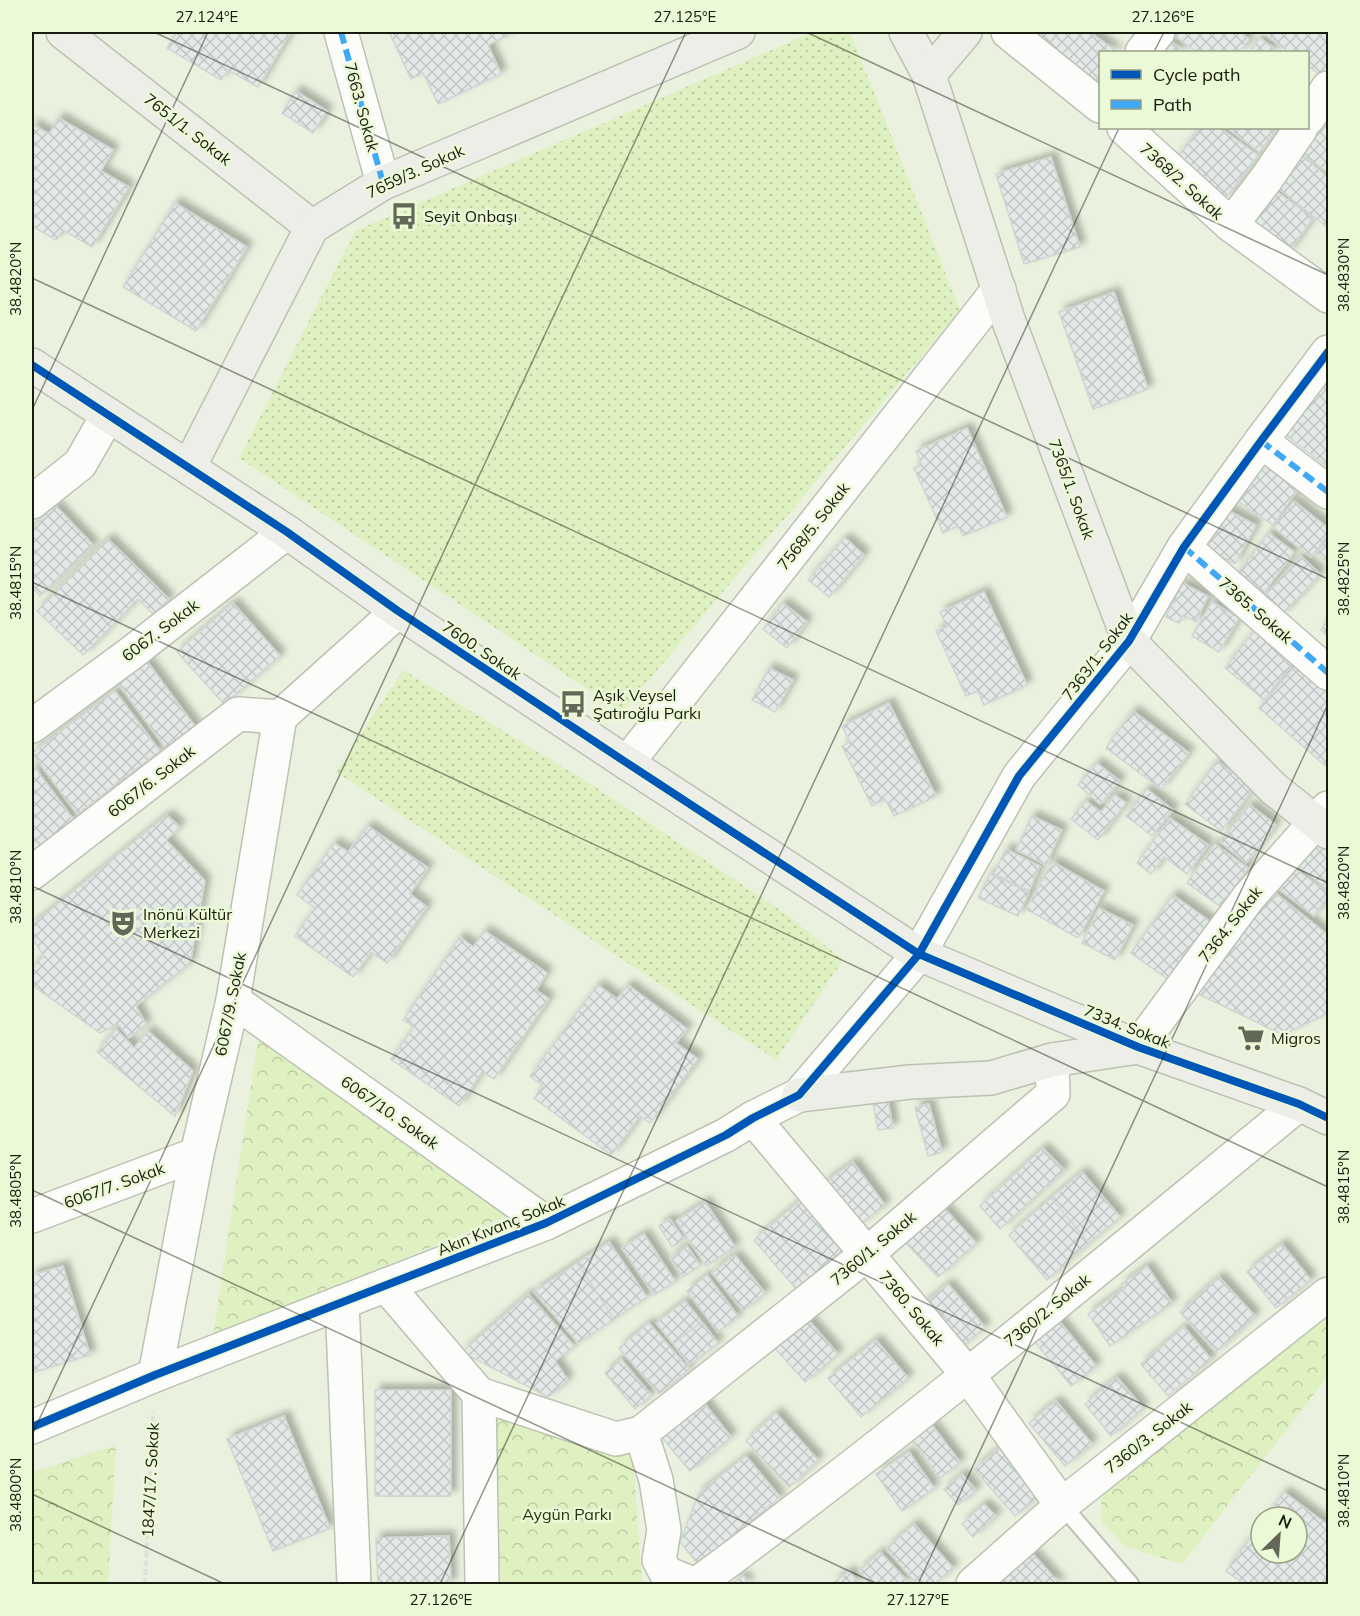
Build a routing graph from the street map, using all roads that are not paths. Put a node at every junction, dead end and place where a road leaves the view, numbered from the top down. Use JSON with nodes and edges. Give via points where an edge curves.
{"nodes":[{"id":1,"x":63,"y":32,"type":"edge"},
{"id":2,"x":341,"y":32,"type":"edge"},
{"id":3,"x":738,"y":32,"type":"edge"},
{"id":4,"x":906,"y":32,"type":"edge"},
{"id":5,"x":965,"y":32,"type":"edge"},
{"id":6,"x":1008,"y":32,"type":"edge"},
{"id":7,"x":1158,"y":32,"type":"edge"},
{"id":8,"x":1143,"y":51,"type":"edge"},
{"id":9,"x":929,"y":75,"type":"junction"},
{"id":10,"x":1099,"y":104,"type":"edge"},
{"id":11,"x":1125,"y":129,"type":"edge"},
{"id":12,"x":1303,"y":129,"type":"edge"},
{"id":13,"x":383,"y":183,"type":"junction"},
{"id":14,"x":1231,"y":225,"type":"junction"},
{"id":15,"x":312,"y":227,"type":"junction"},
{"id":16,"x":999,"y":289,"type":"junction"},
{"id":17,"x":1329,"y":296,"type":"edge"},
{"id":18,"x":1329,"y":352,"type":"edge"},
{"id":19,"x":32,"y":365,"type":"edge"},
{"id":20,"x":108,"y":415,"type":"junction"},
{"id":21,"x":1261,"y":441,"type":"junction"},
{"id":22,"x":189,"y":467,"type":"junction"},
{"id":23,"x":1329,"y":492,"type":"edge"},
{"id":24,"x":32,"y":502,"type":"edge"},
{"id":25,"x":287,"y":532,"type":"junction"},
{"id":26,"x":1184,"y":547,"type":"junction"},
{"id":27,"x":398,"y":611,"type":"junction"},
{"id":28,"x":1129,"y":641,"type":"junction"},
{"id":29,"x":1329,"y":673,"type":"edge"},
{"id":30,"x":280,"y":717,"type":"junction"},
{"id":31,"x":32,"y":726,"type":"edge"},
{"id":32,"x":627,"y":763,"type":"junction"},
{"id":33,"x":1324,"y":821,"type":"edge"},
{"id":34,"x":32,"y":873,"type":"edge"},
{"id":35,"x":919,"y":954,"type":"junction"},
{"id":36,"x":233,"y":1000,"type":"junction"},
{"id":37,"x":1138,"y":1047,"type":"junction"},
{"id":38,"x":1052,"y":1060,"type":"junction"},
{"id":39,"x":800,"y":1095,"type":"junction"},
{"id":40,"x":1299,"y":1104,"type":"junction"},
{"id":41,"x":753,"y":1118,"type":"junction"},
{"id":42,"x":1329,"y":1118,"type":"edge"},
{"id":43,"x":197,"y":1154,"type":"junction"},
{"id":44,"x":32,"y":1215,"type":"edge"},
{"id":45,"x":546,"y":1223,"type":"junction"},
{"id":46,"x":867,"y":1254,"type":"junction"},
{"id":47,"x":386,"y":1285,"type":"junction"},
{"id":48,"x":1329,"y":1294,"type":"edge"},
{"id":49,"x":342,"y":1302,"type":"junction"},
{"id":50,"x":155,"y":1375,"type":"junction"},
{"id":51,"x":968,"y":1375,"type":"junction"},
{"id":52,"x":479,"y":1394,"type":"junction"},
{"id":53,"x":651,"y":1426,"type":"junction"},
{"id":54,"x":32,"y":1427,"type":"edge"},
{"id":55,"x":1062,"y":1505,"type":"junction"},
{"id":56,"x":354,"y":1584,"type":"edge"},
{"id":57,"x":482,"y":1584,"type":"edge"},
{"id":58,"x":695,"y":1584,"type":"edge"},
{"id":59,"x":973,"y":1584,"type":"edge"},
{"id":60,"x":1130,"y":1584,"type":"edge"}],
"edges":[{"from":1,"to":15,"type":"street","name":"7651/1. Sokak"},
{"from":2,"to":13,"type":"street","name":"7663. Sokak"},
{"from":3,"to":13,"type":"street","name":"7659/3. Sokak"},
{"from":4,"to":9,"type":"street","name":"7365/1. Sokak"},
{"from":5,"to":9,"type":"street"},
{"from":6,"to":10,"type":"street"},
{"from":7,"to":8,"type":"street"},
{"from":9,"to":16,"type":"street","name":"7365/1. Sokak"},
{"from":11,"to":14,"type":"street","name":"7368/2. Sokak"},
{"from":12,"to":14,"type":"street","name":"7368/2. Sokak"},
{"from":13,"to":15,"type":"street","name":"7659/3. Sokak"},
{"from":14,"to":17,"type":"street"},
{"from":15,"to":22,"type":"street"},
{"from":16,"to":28,"type":"street","name":"7365/1. Sokak"},
{"from":16,"to":32,"type":"street","name":"7568/5. Sokak"},
{"from":18,"to":21,"type":"street","name":"7363/1. Sokak"},
{"from":19,"to":20,"type":"street","name":"7600. Sokak"},
{"from":20,"to":22,"type":"street","name":"7600. Sokak"},
{"from":20,"to":24,"type":"street","via":[[80,464]]},
{"from":21,"to":23,"type":"street"},
{"from":21,"to":26,"type":"street","name":"7363/1. Sokak"},
{"from":22,"to":25,"type":"street","name":"7600. Sokak"},
{"from":25,"to":27,"type":"street","name":"7600. Sokak"},
{"from":25,"to":31,"type":"street","name":"6067. Sokak"},
{"from":26,"to":28,"type":"street","name":"7363/1. Sokak"},
{"from":26,"to":29,"type":"street","name":"7365. Sokak"},
{"from":27,"to":30,"type":"street"},
{"from":27,"to":32,"type":"street","name":"7600. Sokak"},
{"from":28,"to":33,"type":"street","name":"7365/1. Sokak","via":[[1272,788]]},
{"from":28,"to":35,"type":"street","name":"7363/1. Sokak","via":[[1019,776]]},
{"from":30,"to":34,"type":"street","name":"6067/6. Sokak","via":[[238,714]]},
{"from":30,"to":36,"type":"street","name":"6067/9. Sokak"},
{"from":32,"to":35,"type":"street","name":"7600. Sokak"},
{"from":33,"to":37,"type":"street","name":"7364. Sokak","via":[[1248,898]]},
{"from":35,"to":37,"type":"street","name":"7334. Sokak"},
{"from":35,"to":39,"type":"street","name":"Akın Kıvanç Sokak"},
{"from":36,"to":43,"type":"street","name":"6067/9. Sokak"},
{"from":36,"to":45,"type":"street","name":"6067/10. Sokak"},
{"from":37,"to":38,"type":"street"},
{"from":37,"to":40,"type":"street","name":"7334. Sokak"},
{"from":38,"to":39,"type":"street","via":[[991,1078],[910,1082]]},
{"from":38,"to":46,"type":"street","name":"7360/1. Sokak","via":[[1053,1094]]},
{"from":39,"to":41,"type":"street","name":"Akın Kıvanç Sokak"},
{"from":40,"to":42,"type":"street","name":"7334. Sokak"},
{"from":40,"to":51,"type":"street","name":"7360/2. Sokak"},
{"from":41,"to":45,"type":"street","name":"Akın Kıvanç Sokak"},
{"from":41,"to":46,"type":"street","name":"7360. Sokak"},
{"from":43,"to":44,"type":"street","name":"6067/7. Sokak"},
{"from":43,"to":50,"type":"street","name":"6067/9. Sokak"},
{"from":45,"to":47,"type":"street","name":"Akın Kıvanç Sokak"},
{"from":46,"to":51,"type":"street","name":"7360. Sokak"},
{"from":46,"to":53,"type":"street","name":"7360/1. Sokak"},
{"from":47,"to":49,"type":"street","name":"Akın Kıvanç Sokak"},
{"from":47,"to":52,"type":"street"},
{"from":48,"to":55,"type":"street","name":"7360/3. Sokak"},
{"from":49,"to":50,"type":"street","name":"Akın Kıvanç Sokak"},
{"from":49,"to":56,"type":"street"},
{"from":50,"to":54,"type":"street","name":"Akın Kıvanç Sokak"},
{"from":51,"to":55,"type":"street","name":"7360. Sokak"},
{"from":51,"to":58,"type":"street","name":"7360/2. Sokak","via":[[794,1513]]},
{"from":52,"to":53,"type":"street","via":[[616,1439]]},
{"from":52,"to":57,"type":"street"},
{"from":53,"to":58,"type":"street","via":[[664,1530],[659,1560],[666,1573]]},
{"from":55,"to":59,"type":"street","name":"7360/3. Sokak"},
{"from":55,"to":60,"type":"lane"}]}
